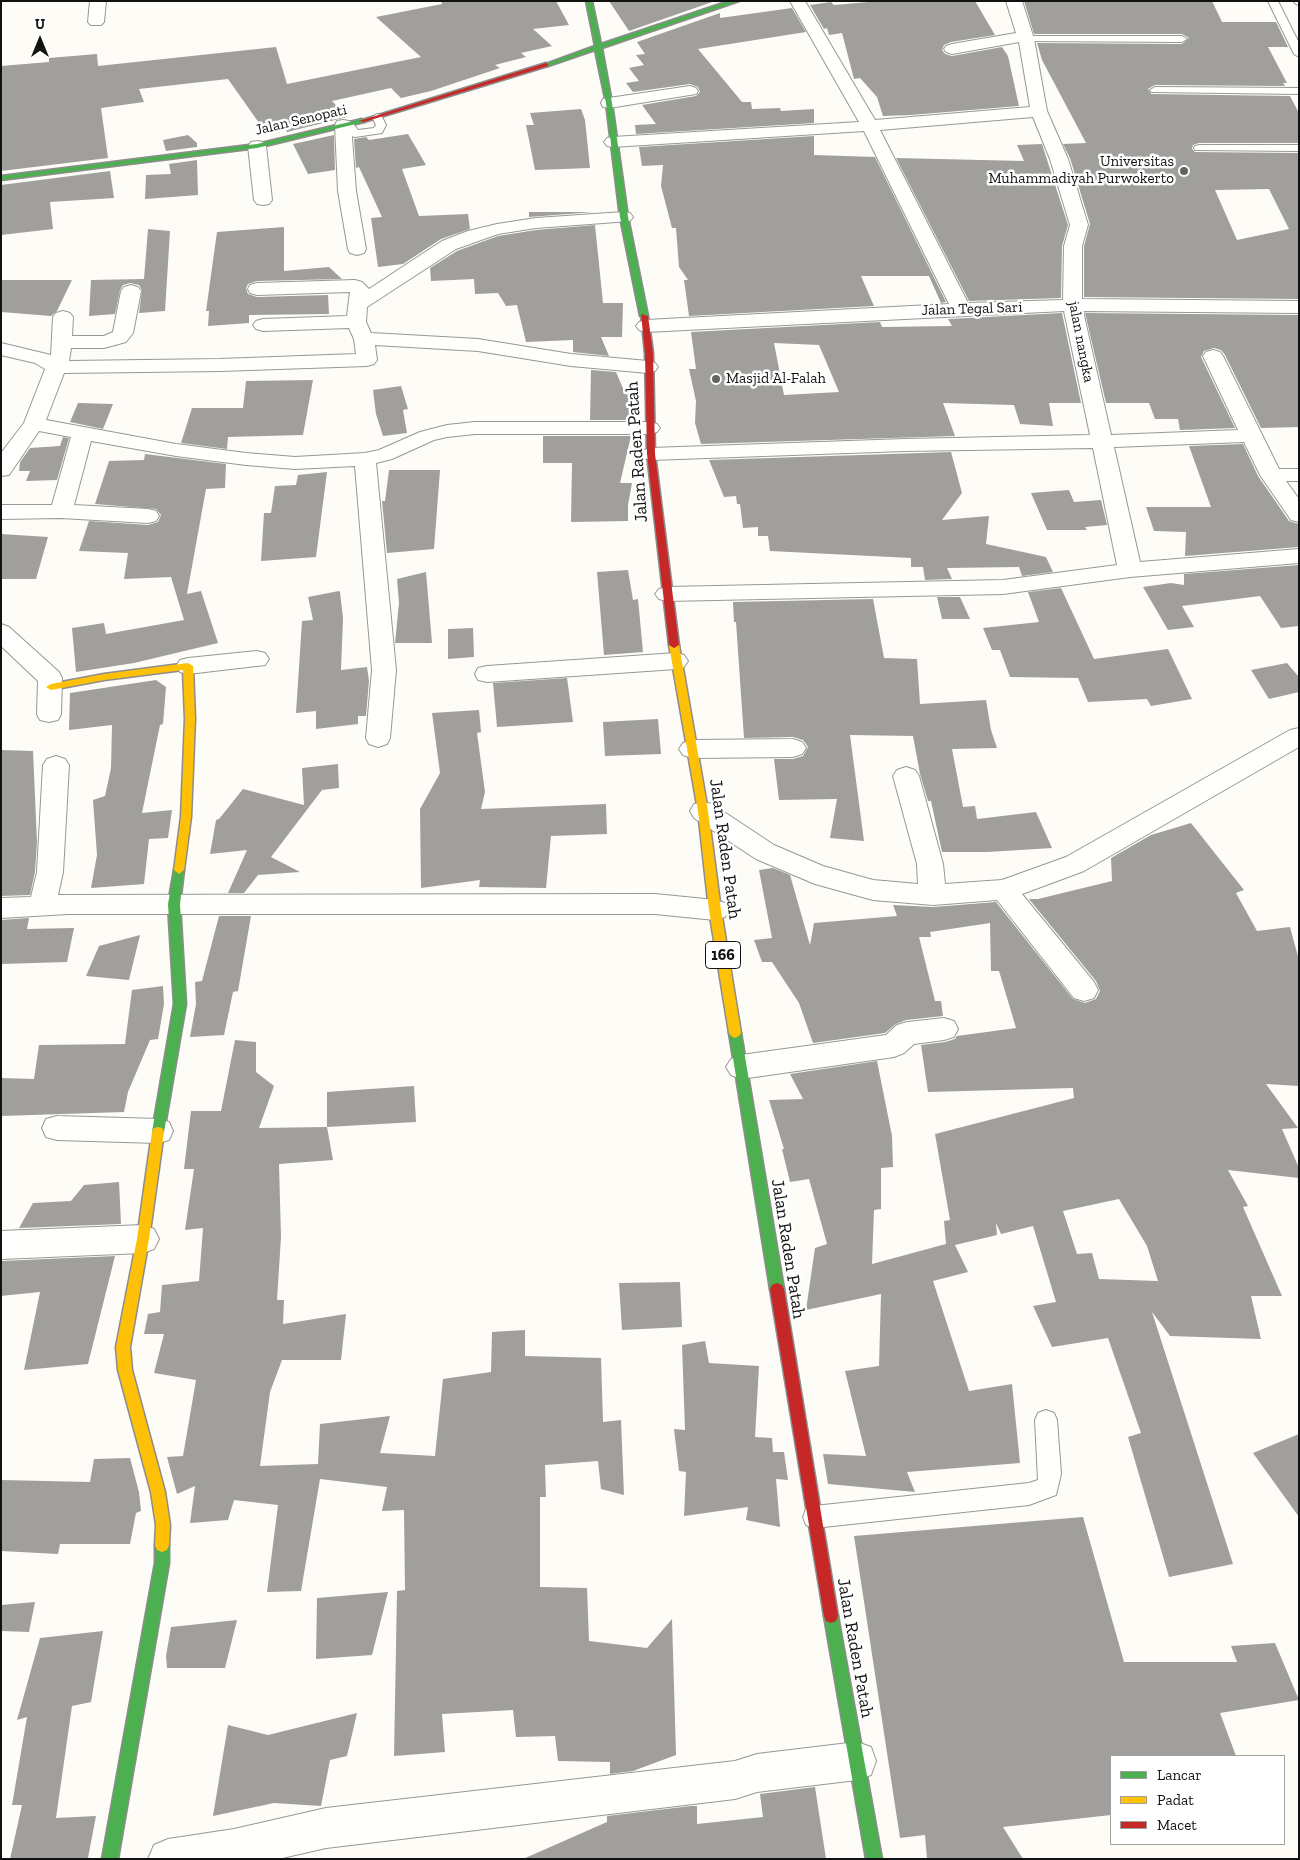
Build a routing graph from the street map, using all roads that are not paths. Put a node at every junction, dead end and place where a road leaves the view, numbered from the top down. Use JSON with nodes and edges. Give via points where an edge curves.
{"nodes":[{"id":1,"x":98,"y":1,"type":"edge"},
{"id":2,"x":589,"y":1,"type":"edge"},
{"id":3,"x":736,"y":1,"type":"edge"},
{"id":4,"x":797,"y":1,"type":"edge"},
{"id":5,"x":1014,"y":1,"type":"edge"},
{"id":6,"x":1273,"y":1,"type":"edge"},
{"id":7,"x":96,"y":22,"type":"dead end"},
{"id":8,"x":1025,"y":38,"type":"junction"},
{"id":9,"x":1182,"y":39,"type":"dead end"},
{"id":10,"x":1297,"y":48,"type":"edge"},
{"id":11,"x":598,"y":49,"type":"junction"},
{"id":12,"x":952,"y":49,"type":"dead end"},
{"id":13,"x":690,"y":90,"type":"dead end"},
{"id":14,"x":1155,"y":90,"type":"dead end"},
{"id":15,"x":1299,"y":91,"type":"edge"},
{"id":16,"x":609,"y":102,"type":"junction"},
{"id":17,"x":1039,"y":111,"type":"junction"},
{"id":18,"x":345,"y":125,"type":"junction"},
{"id":19,"x":870,"y":126,"type":"junction"},
{"id":20,"x":613,"y":142,"type":"junction"},
{"id":21,"x":257,"y":146,"type":"junction"},
{"id":22,"x":1199,"y":148,"type":"dead end"},
{"id":23,"x":1299,"y":148,"type":"edge"},
{"id":24,"x":1,"y":178,"type":"edge"},
{"id":25,"x":263,"y":200,"type":"dead end"},
{"id":26,"x":624,"y":217,"type":"junction"},
{"id":27,"x":357,"y":248,"type":"dead end"},
{"id":28,"x":257,"y":289,"type":"dead end"},
{"id":29,"x":131,"y":291,"type":"dead end"},
{"id":30,"x":1072,"y":305,"type":"junction"},
{"id":31,"x":1299,"y":307,"type":"edge"},
{"id":32,"x":961,"y":309,"type":"junction"},
{"id":33,"x":63,"y":318,"type":"dead end"},
{"id":34,"x":263,"y":326,"type":"dead end"},
{"id":35,"x":646,"y":326,"type":"junction"},
{"id":36,"x":361,"y":330,"type":"junction"},
{"id":37,"x":1,"y":349,"type":"edge"},
{"id":38,"x":61,"y":353,"type":"junction"},
{"id":39,"x":1213,"y":356,"type":"dead end"},
{"id":40,"x":648,"y":367,"type":"junction"},
{"id":41,"x":34,"y":424,"type":"junction"},
{"id":42,"x":650,"y":428,"type":"junction"},
{"id":43,"x":83,"y":432,"type":"junction"},
{"id":44,"x":1252,"y":435,"type":"junction"},
{"id":45,"x":1102,"y":440,"type":"junction"},
{"id":46,"x":657,"y":454,"type":"junction"},
{"id":47,"x":365,"y":459,"type":"junction"},
{"id":48,"x":1,"y":470,"type":"edge"},
{"id":49,"x":1271,"y":475,"type":"junction"},
{"id":50,"x":1299,"y":475,"type":"edge"},
{"id":51,"x":61,"y":511,"type":"junction"},
{"id":52,"x":1,"y":512,"type":"edge"},
{"id":53,"x":1299,"y":515,"type":"edge"},
{"id":54,"x":148,"y":516,"type":"dead end"},
{"id":55,"x":1299,"y":556,"type":"edge"},
{"id":56,"x":1130,"y":570,"type":"junction"},
{"id":57,"x":675,"y":594,"type":"junction"},
{"id":58,"x":1,"y":632,"type":"edge"},
{"id":59,"x":257,"y":659,"type":"dead end"},
{"id":60,"x":676,"y":660,"type":"junction"},
{"id":61,"x":188,"y":666,"type":"junction"},
{"id":62,"x":487,"y":674,"type":"dead end"},
{"id":63,"x":51,"y":687,"type":"junction"},
{"id":64,"x":49,"y":714,"type":"dead end"},
{"id":65,"x":1299,"y":736,"type":"edge"},
{"id":66,"x":378,"y":738,"type":"dead end"},
{"id":67,"x":793,"y":748,"type":"dead end"},
{"id":68,"x":712,"y":749,"type":"junction"},
{"id":69,"x":56,"y":766,"type":"dead end"},
{"id":70,"x":906,"y":776,"type":"dead end"},
{"id":71,"x":703,"y":811,"type":"junction"},
{"id":72,"x":931,"y":882,"type":"junction"},
{"id":73,"x":1004,"y":890,"type":"junction"},
{"id":74,"x":174,"y":904,"type":"junction"},
{"id":75,"x":42,"y":907,"type":"junction"},
{"id":76,"x":1,"y":908,"type":"edge"},
{"id":77,"x":715,"y":910,"type":"junction"},
{"id":78,"x":1084,"y":990,"type":"dead end"},
{"id":79,"x":944,"y":1029,"type":"dead end"},
{"id":80,"x":741,"y":1067,"type":"junction"},
{"id":81,"x":58,"y":1128,"type":"dead end"},
{"id":82,"x":158,"y":1131,"type":"junction"},
{"id":83,"x":143,"y":1239,"type":"junction"},
{"id":84,"x":1,"y":1245,"type":"edge"},
{"id":85,"x":1046,"y":1420,"type":"dead end"},
{"id":86,"x":814,"y":1517,"type":"junction"},
{"id":87,"x":857,"y":1761,"type":"junction"},
{"id":88,"x":110,"y":1859,"type":"edge"},
{"id":89,"x":168,"y":1859,"type":"edge"},
{"id":90,"x":874,"y":1859,"type":"edge"}],
"edges":[{"from":1,"to":7,"type":"street"},
{"from":2,"to":11,"type":"main road","number":"166"},
{"from":3,"to":11,"type":"main road","name":"Jalan Senopati"},
{"from":4,"to":19,"type":"street"},
{"from":5,"to":8,"type":"street","name":"jalan nangka"},
{"from":6,"to":10,"type":"lane"},
{"from":8,"to":9,"type":"lane"},
{"from":8,"to":12,"type":"street"},
{"from":8,"to":17,"type":"street","name":"jalan nangka"},
{"from":11,"to":16,"type":"main road","name":"Jalan Raden Patah","number":"166"},
{"from":11,"to":18,"type":"main road","name":"Jalan Senopati"},
{"from":13,"to":16,"type":"street"},
{"from":14,"to":15,"type":"lane"},
{"from":16,"to":20,"type":"main road","name":"Jalan Raden Patah","number":"166"},
{"from":17,"to":19,"type":"street"},
{"from":17,"to":30,"type":"street","name":"jalan nangka","via":[[1059,159],[1079,225],[1073,246]]},
{"from":18,"to":21,"type":"main road","name":"Jalan Senopati"},
{"from":18,"to":27,"type":"street","via":[[348,191]]},
{"from":19,"to":20,"type":"street"},
{"from":19,"to":32,"type":"street"},
{"from":20,"to":26,"type":"main road","name":"Jalan Raden Patah","number":"166"},
{"from":21,"to":24,"type":"main road","name":"Jalan Senopati"},
{"from":21,"to":25,"type":"street"},
{"from":22,"to":23,"type":"lane"},
{"from":26,"to":35,"type":"main road","name":"Jalan Raden Patah","number":"166"},
{"from":26,"to":36,"type":"street","via":[[536,222],[497,228],[449,245],[429,257]]},
{"from":28,"to":36,"type":"street","via":[[355,286],[360,289]]},
{"from":29,"to":38,"type":"street","via":[[123,333],[119,338]]},
{"from":30,"to":31,"type":"street","name":"Jalan Tegal Sari"},
{"from":30,"to":32,"type":"street","name":"Jalan Tegal Sari"},
{"from":30,"to":45,"type":"street","name":"jalan nangka"},
{"from":32,"to":35,"type":"street","name":"Jalan Tegal Sari"},
{"from":33,"to":38,"type":"street"},
{"from":34,"to":36,"type":"street"},
{"from":35,"to":40,"type":"main road","name":"Jalan Raden Patah","number":"166"},
{"from":36,"to":38,"type":"street","via":[[366,360],[220,365]]},
{"from":36,"to":40,"type":"street","via":[[571,360]]},
{"from":37,"to":38,"type":"street","via":[[42,358]]},
{"from":38,"to":41,"type":"street"},
{"from":39,"to":44,"type":"street"},
{"from":40,"to":42,"type":"main road","name":"Jalan Raden Patah","number":"166"},
{"from":41,"to":43,"type":"street"},
{"from":41,"to":48,"type":"street"},
{"from":42,"to":46,"type":"main road","name":"Jalan Raden Patah","number":"166"},
{"from":42,"to":47,"type":"street","via":[[475,428],[447,431],[427,436],[394,452]]},
{"from":43,"to":47,"type":"street","via":[[176,450],[246,459],[295,463]]},
{"from":43,"to":51,"type":"street"},
{"from":44,"to":45,"type":"street"},
{"from":44,"to":49,"type":"street"},
{"from":45,"to":46,"type":"street"},
{"from":45,"to":56,"type":"street","name":"jalan nangka"},
{"from":46,"to":57,"type":"main road","name":"Jalan Raden Patah","number":"166"},
{"from":47,"to":66,"type":"street","via":[[384,670]]},
{"from":49,"to":50,"type":"street"},
{"from":49,"to":53,"type":"street"},
{"from":51,"to":52,"type":"street"},
{"from":51,"to":54,"type":"street"},
{"from":55,"to":56,"type":"street"},
{"from":56,"to":57,"type":"street","via":[[1003,587]]},
{"from":57,"to":60,"type":"main road","name":"Jalan Raden Patah","number":"166"},
{"from":58,"to":63,"type":"street","via":[[50,678]]},
{"from":59,"to":61,"type":"street"},
{"from":60,"to":62,"type":"street"},
{"from":60,"to":68,"type":"main road","name":"Jalan Raden Patah","number":"166"},
{"from":61,"to":63,"type":"main road"},
{"from":61,"to":74,"type":"main road","via":[[190,719],[186,817]]},
{"from":63,"to":64,"type":"street"},
{"from":65,"to":73,"type":"street","via":[[1075,864]]},
{"from":67,"to":68,"type":"street"},
{"from":68,"to":71,"type":"main road","name":"Jalan Raden Patah","number":"166"},
{"from":69,"to":75,"type":"street","via":[[50,872]]},
{"from":70,"to":72,"type":"street"},
{"from":71,"to":72,"type":"street","via":[[765,852],[815,874],[873,890]]},
{"from":71,"to":77,"type":"main road","name":"Jalan Raden Patah","number":"166"},
{"from":72,"to":73,"type":"street"},
{"from":73,"to":78,"type":"street"},
{"from":74,"to":75,"type":"street"},
{"from":74,"to":77,"type":"street","via":[[655,904]]},
{"from":74,"to":82,"type":"main road","via":[[180,1004]]},
{"from":75,"to":76,"type":"street"},
{"from":77,"to":80,"type":"main road","name":"Jalan Raden Patah","number":"166"},
{"from":79,"to":80,"type":"street","via":[[907,1033],[894,1045]]},
{"from":80,"to":86,"type":"main road","name":"Jalan Raden Patah","number":"166"},
{"from":81,"to":82,"type":"street"},
{"from":82,"to":83,"type":"main road"},
{"from":83,"to":84,"type":"street"},
{"from":83,"to":88,"type":"main road","via":[[123,1347],[125,1370],[158,1492],[163,1526],[162,1563]]},
{"from":85,"to":86,"type":"lane","via":[[1048,1487],[1029,1494]]},
{"from":86,"to":87,"type":"main road","name":"Jalan Raden Patah","number":"166"},
{"from":87,"to":89,"type":"street","via":[[757,1773],[725,1781],[326,1828],[234,1849]]},
{"from":87,"to":90,"type":"main road","name":"Jalan Raden Patah","number":"166"}]}
